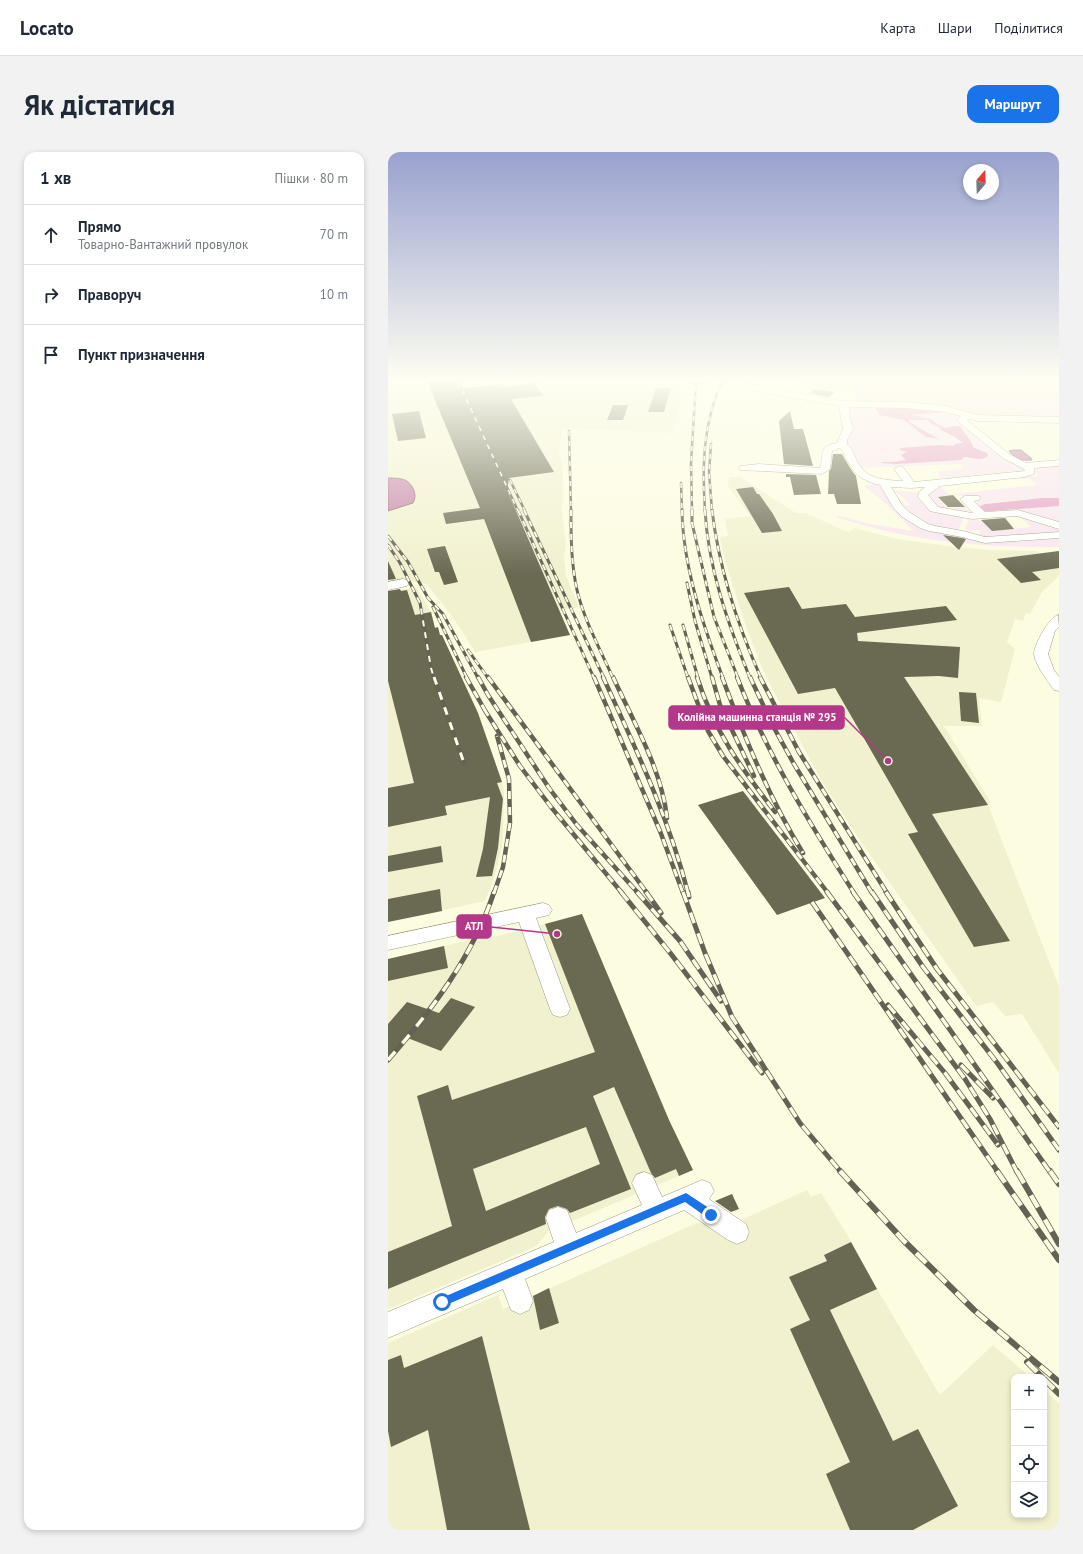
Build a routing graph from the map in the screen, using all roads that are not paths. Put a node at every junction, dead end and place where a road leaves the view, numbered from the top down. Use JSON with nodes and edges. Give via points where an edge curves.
{"nodes":[{"id":1,"x":840,"y":445,"type":"edge"},
{"id":2,"x":842,"y":445,"type":"edge"},
{"id":3,"x":993,"y":445,"type":"edge"},
{"id":4,"x":1059,"y":462,"type":"edge"},
{"id":5,"x":1026,"y":466,"type":"junction"},
{"id":6,"x":744,"y":468,"type":"dead end"},
{"id":7,"x":899,"y":469,"type":"dead end"},
{"id":8,"x":884,"y":483,"type":"junction"},
{"id":9,"x":936,"y":483,"type":"junction"},
{"id":10,"x":912,"y":485,"type":"junction"},
{"id":11,"x":975,"y":498,"type":"dead end"},
{"id":12,"x":968,"y":516,"type":"junction"},
{"id":13,"x":982,"y":516,"type":"junction"},
{"id":14,"x":1059,"y":526,"type":"edge"},
{"id":15,"x":963,"y":534,"type":"junction"},
{"id":16,"x":1059,"y":534,"type":"edge"},
{"id":17,"x":403,"y":583,"type":"dead end"},
{"id":18,"x":388,"y":586,"type":"edge"},
{"id":19,"x":1059,"y":621,"type":"edge"},
{"id":20,"x":1059,"y":687,"type":"edge"},
{"id":21,"x":388,"y":943,"type":"edge"},
{"id":22,"x":560,"y":1009,"type":"dead end"},
{"id":23,"x":644,"y":1183,"type":"dead end"},
{"id":24,"x":656,"y":1210,"type":"junction"},
{"id":25,"x":558,"y":1218,"type":"dead end"},
{"id":26,"x":737,"y":1232,"type":"dead end"},
{"id":27,"x":569,"y":1248,"type":"junction"},
{"id":28,"x":510,"y":1273,"type":"junction"},
{"id":29,"x":520,"y":1301,"type":"dead end"},
{"id":30,"x":388,"y":1325,"type":"edge"}],
"edges":[{"from":1,"to":6,"type":"street","via":[[825,452],[826,470],[822,471]]},
{"from":2,"to":8,"type":"street","via":[[862,475]]},
{"from":3,"to":5,"type":"street","via":[[1006,456]]},
{"from":4,"to":5,"type":"street"},
{"from":5,"to":9,"type":"street","via":[[1030,472],[1025,474]]},
{"from":7,"to":10,"type":"street"},
{"from":8,"to":10,"type":"street"},
{"from":8,"to":15,"type":"street","via":[[898,507],[914,521],[933,529]]},
{"from":9,"to":10,"type":"street"},
{"from":9,"to":12,"type":"street","via":[[923,497],[934,508]]},
{"from":11,"to":13,"type":"street","via":[[965,499]]},
{"from":12,"to":13,"type":"street"},
{"from":12,"to":15,"type":"street","via":[[962,528]]},
{"from":13,"to":14,"type":"street","via":[[1018,513]]},
{"from":15,"to":16,"type":"street","via":[[979,539],[996,540]]},
{"from":17,"to":18,"type":"street"},
{"from":19,"to":20,"type":"street","via":[[1058,619],[1049,632],[1041,654],[1047,670]]},
{"from":21,"to":22,"type":"street","via":[[534,912]]},
{"from":23,"to":24,"type":"street"},
{"from":24,"to":26,"type":"street","via":[[694,1194]]},
{"from":24,"to":27,"type":"street"},
{"from":25,"to":27,"type":"street"},
{"from":27,"to":28,"type":"street"},
{"from":28,"to":29,"type":"street"},
{"from":28,"to":30,"type":"street"}]}
